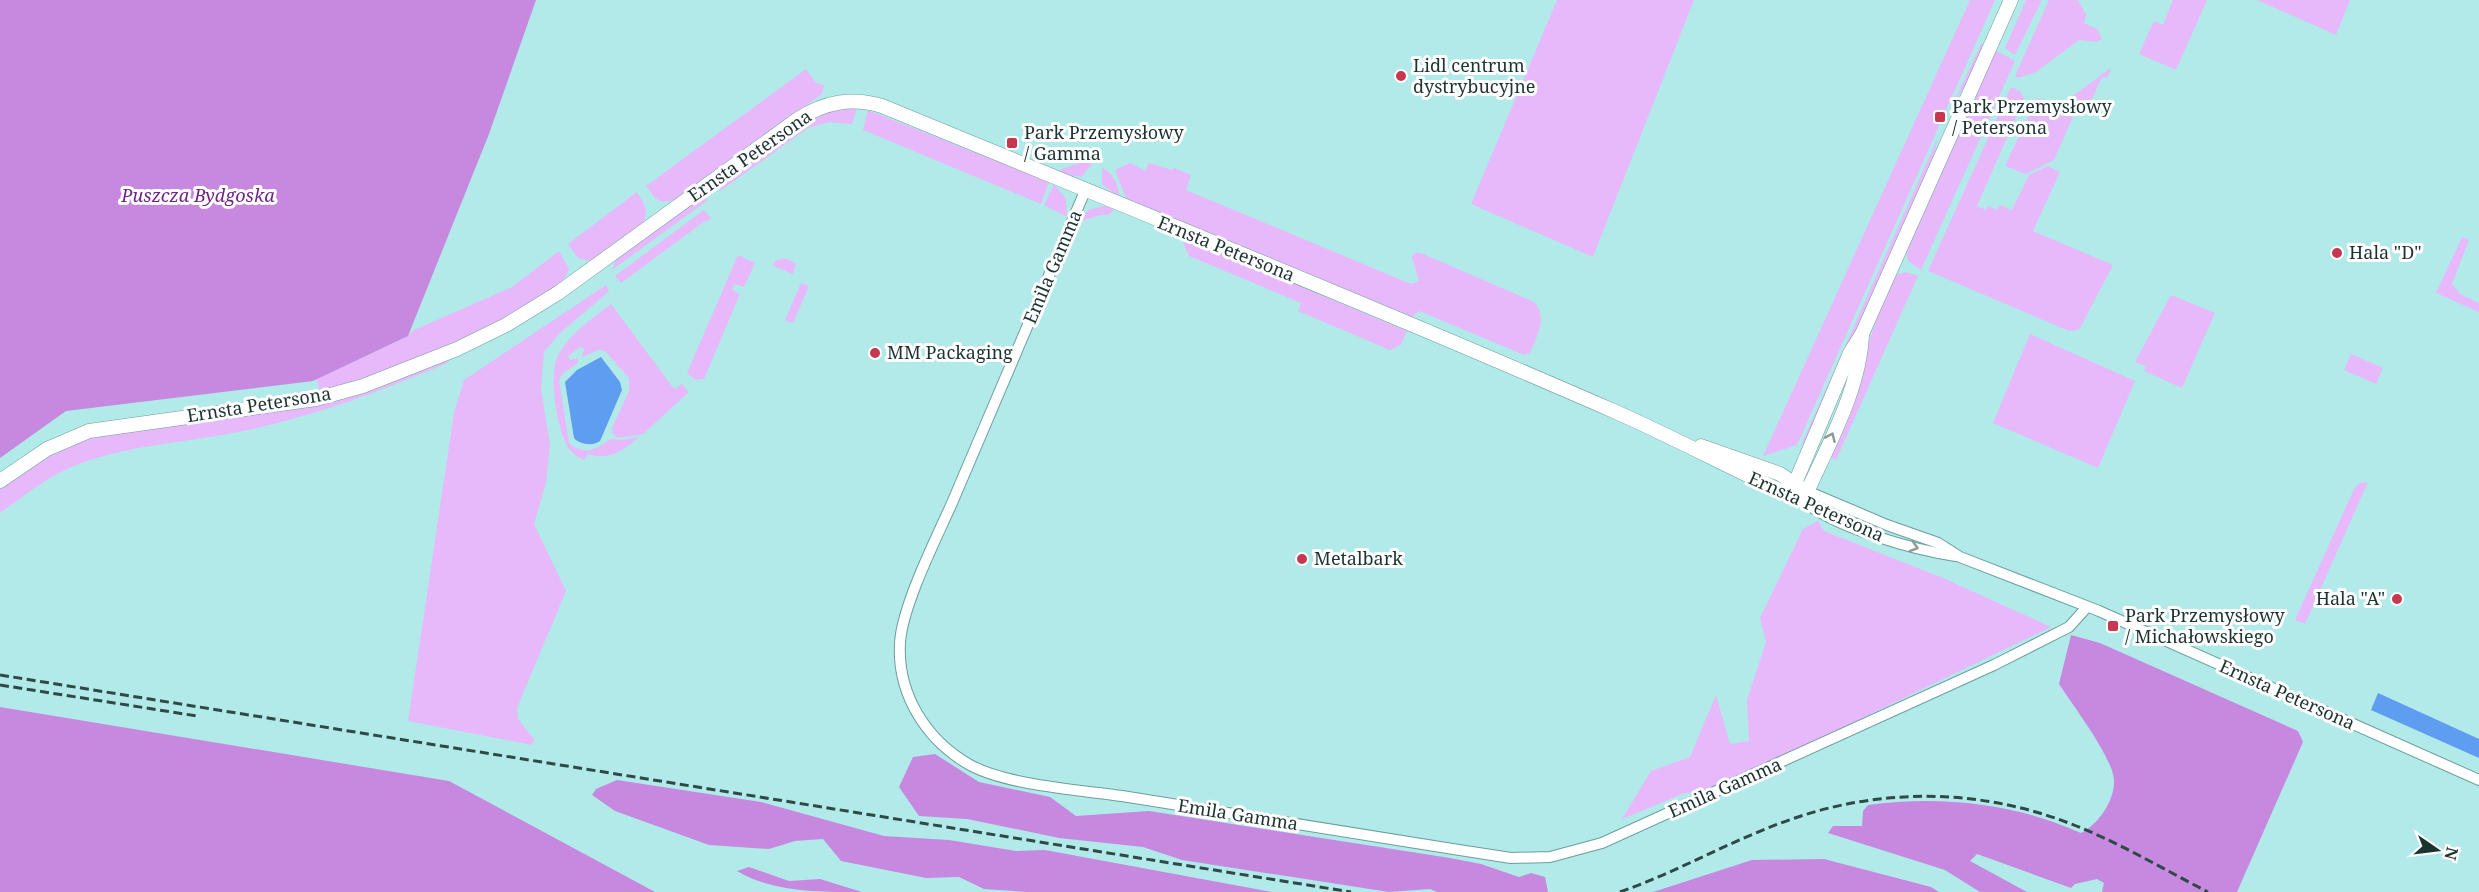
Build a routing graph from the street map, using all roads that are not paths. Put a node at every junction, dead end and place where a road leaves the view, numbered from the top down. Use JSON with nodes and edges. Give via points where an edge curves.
{"nodes":[{"id":1,"x":2011,"y":0,"type":"edge"},
{"id":2,"x":1085,"y":191,"type":"junction"},
{"id":3,"x":0,"y":481,"type":"edge"},
{"id":4,"x":1799,"y":493,"type":"junction"},
{"id":5,"x":2087,"y":607,"type":"junction"},
{"id":6,"x":2479,"y":780,"type":"edge"}],
"edges":[{"from":1,"to":4,"type":"street","via":[[1862,334],[1850,353]]},
{"from":2,"to":3,"type":"street","name":"Ernsta Petersona","via":[[882,106],[854,100],[834,102],[798,119],[558,293],[457,349],[363,386],[316,399],[89,431],[47,449]]},
{"from":2,"to":4,"type":"street","name":"Ernsta Petersona","via":[[1678,440],[1725,466]]},
{"from":2,"to":5,"type":"street","name":"Emila Gamma","via":[[927,560],[902,628],[901,666],[911,704],[936,740],[972,766],[1028,781],[1511,858],[1550,857],[1602,843],[1994,665],[2069,627]]},
{"from":4,"to":5,"type":"street","name":"Ernsta Petersona","via":[[1938,543],[1960,557]]},
{"from":5,"to":6,"type":"street","name":"Ernsta Petersona"}]}
